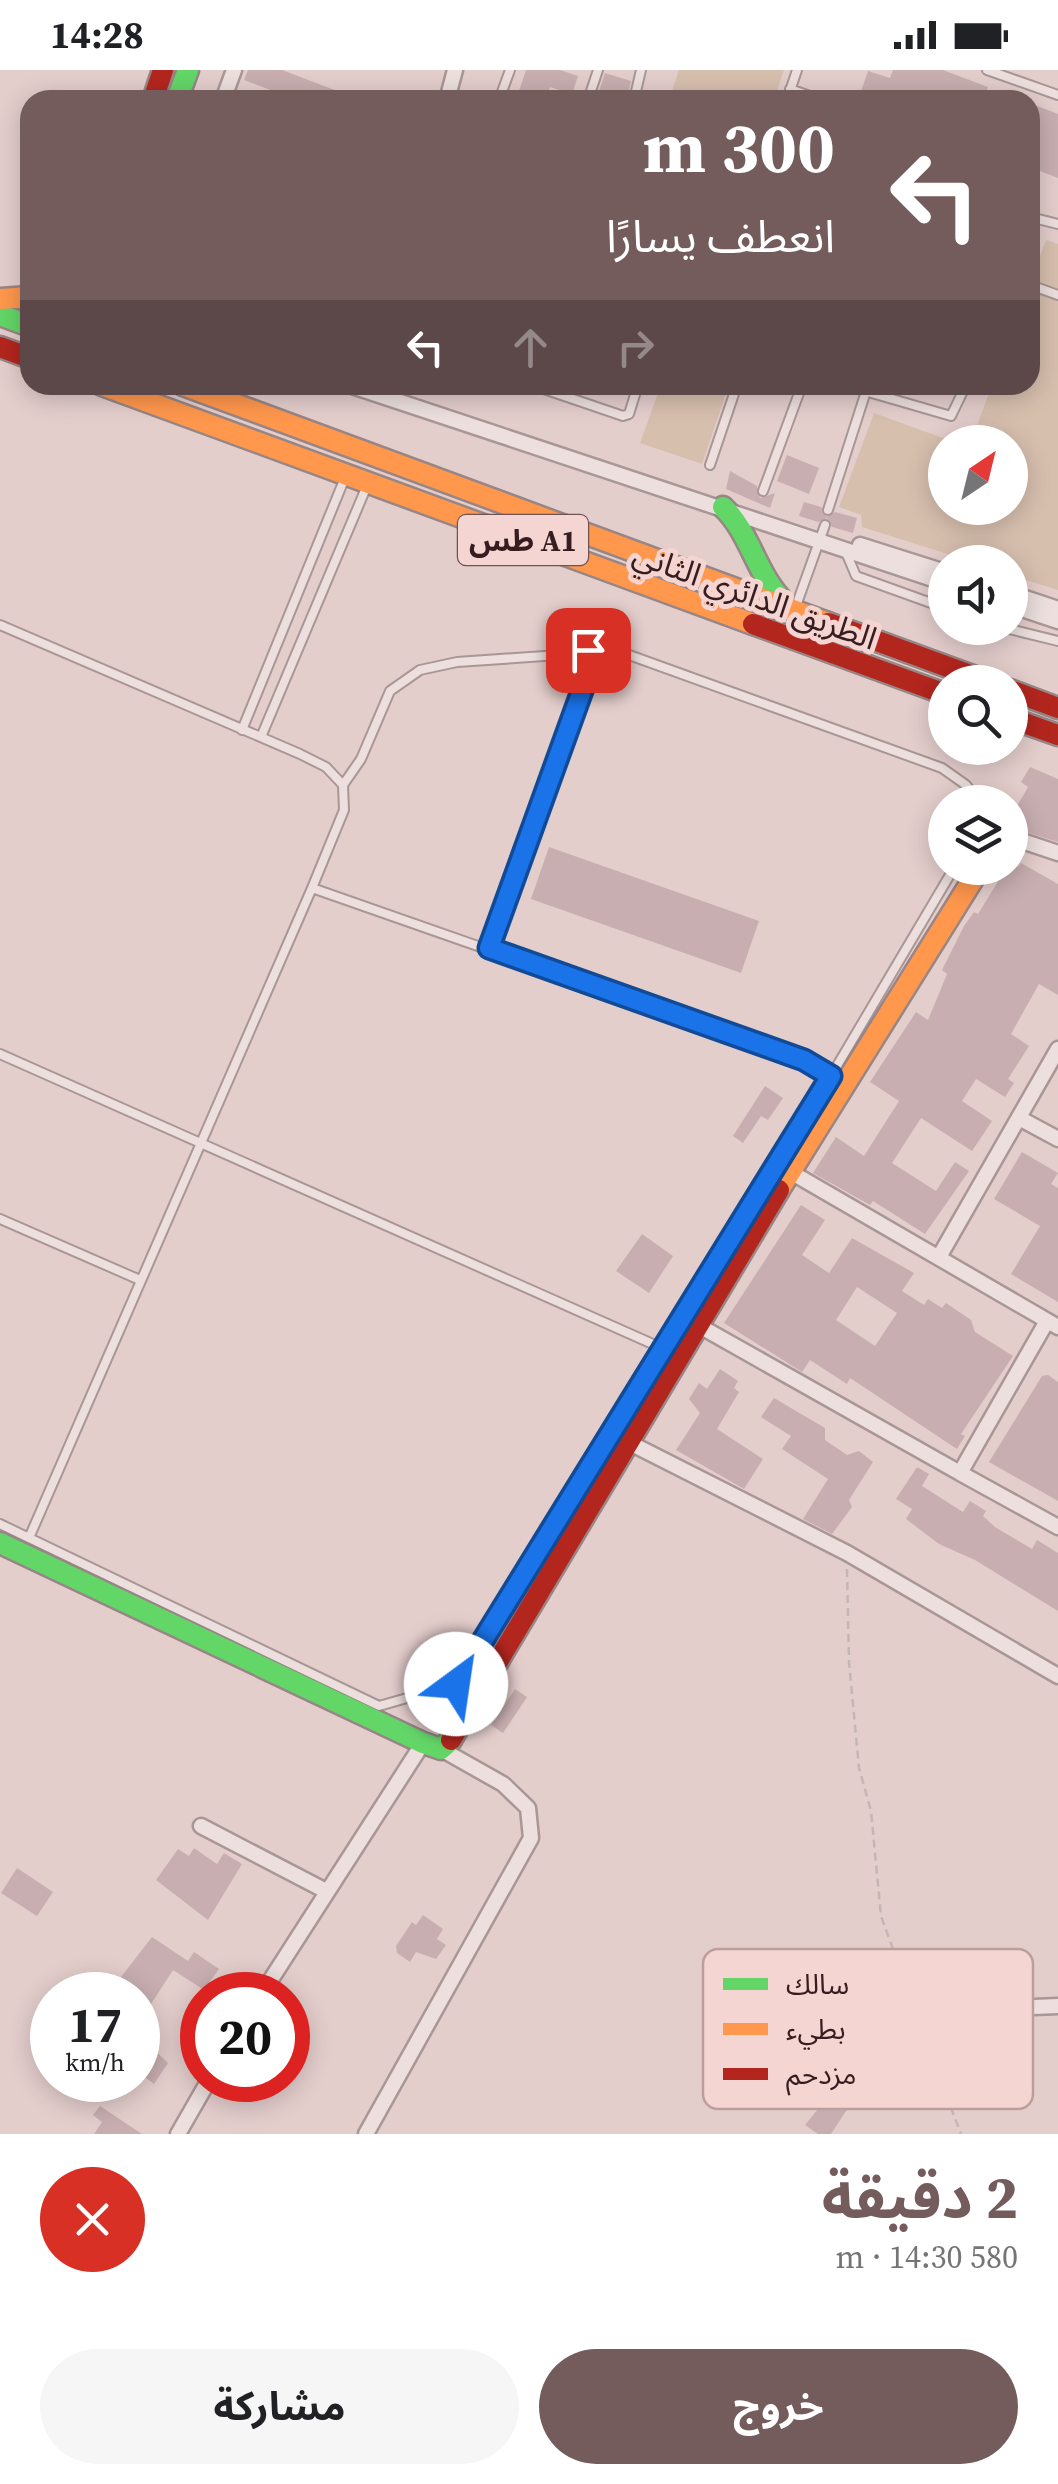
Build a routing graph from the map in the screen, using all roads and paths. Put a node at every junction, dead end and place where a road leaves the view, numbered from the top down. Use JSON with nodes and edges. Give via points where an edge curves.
{"nodes":[{"id":1,"x":797,"y":70,"type":"edge"},
{"id":2,"x":987,"y":70,"type":"edge"},
{"id":3,"x":790,"y":90,"type":"edge"},
{"id":4,"x":1058,"y":94,"type":"edge"},
{"id":5,"x":129,"y":395,"type":"edge"},
{"id":6,"x":210,"y":395,"type":"edge"},
{"id":7,"x":388,"y":395,"type":"edge"},
{"id":8,"x":561,"y":395,"type":"edge"},
{"id":9,"x":635,"y":395,"type":"edge"},
{"id":10,"x":734,"y":395,"type":"edge"},
{"id":11,"x":798,"y":395,"type":"edge"},
{"id":12,"x":864,"y":395,"type":"edge"},
{"id":13,"x":887,"y":395,"type":"edge"},
{"id":14,"x":961,"y":395,"type":"edge"},
{"id":15,"x":710,"y":464,"type":"dead end"},
{"id":16,"x":346,"y":476,"type":"junction"},
{"id":17,"x":368,"y":483,"type":"junction"},
{"id":18,"x":763,"y":490,"type":"dead end"},
{"id":19,"x":724,"y":507,"type":"junction"},
{"id":20,"x":828,"y":510,"type":"dead end"},
{"id":21,"x":822,"y":533,"type":"junction"},
{"id":22,"x":845,"y":550,"type":"junction"},
{"id":23,"x":928,"y":567,"type":"edge"},
{"id":24,"x":928,"y":578,"type":"edge"},
{"id":25,"x":1028,"y":599,"type":"edge"},
{"id":26,"x":928,"y":602,"type":"edge"},
{"id":27,"x":1058,"y":609,"type":"edge"},
{"id":28,"x":794,"y":610,"type":"junction"},
{"id":29,"x":1028,"y":611,"type":"edge"},
{"id":30,"x":1058,"y":621,"type":"edge"},
{"id":31,"x":0,"y":625,"type":"edge"},
{"id":32,"x":1028,"y":634,"type":"edge"},
{"id":33,"x":1058,"y":642,"type":"edge"},
{"id":34,"x":588,"y":650,"type":"junction"},
{"id":35,"x":944,"y":665,"type":"edge"},
{"id":36,"x":928,"y":688,"type":"edge"},
{"id":37,"x":1028,"y":697,"type":"edge"},
{"id":38,"x":1058,"y":708,"type":"edge"},
{"id":39,"x":1028,"y":725,"type":"edge"},
{"id":40,"x":242,"y":730,"type":"junction"},
{"id":41,"x":1058,"y":736,"type":"edge"},
{"id":42,"x":261,"y":738,"type":"junction"},
{"id":43,"x":342,"y":785,"type":"junction"},
{"id":44,"x":964,"y":785,"type":"edge"},
{"id":45,"x":1028,"y":843,"type":"edge"},
{"id":46,"x":1058,"y":852,"type":"edge"},
{"id":47,"x":944,"y":885,"type":"edge"},
{"id":48,"x":969,"y":885,"type":"edge"},
{"id":49,"x":312,"y":888,"type":"junction"},
{"id":50,"x":489,"y":948,"type":"junction"},
{"id":51,"x":1058,"y":1049,"type":"edge"},
{"id":52,"x":0,"y":1054,"type":"edge"},
{"id":53,"x":831,"y":1076,"type":"junction"},
{"id":54,"x":1019,"y":1118,"type":"junction"},
{"id":55,"x":1058,"y":1138,"type":"edge"},
{"id":56,"x":203,"y":1142,"type":"junction"},
{"id":57,"x":790,"y":1171,"type":"junction"},
{"id":58,"x":0,"y":1219,"type":"edge"},
{"id":59,"x":939,"y":1258,"type":"junction"},
{"id":60,"x":140,"y":1280,"type":"junction"},
{"id":61,"x":696,"y":1324,"type":"junction"},
{"id":62,"x":1052,"y":1324,"type":"edge"},
{"id":63,"x":664,"y":1350,"type":"junction"},
{"id":64,"x":626,"y":1441,"type":"junction"},
{"id":65,"x":960,"y":1473,"type":"junction"},
{"id":66,"x":0,"y":1524,"type":"edge"},
{"id":67,"x":1058,"y":1527,"type":"edge"},
{"id":68,"x":29,"y":1538,"type":"junction"},
{"id":69,"x":0,"y":1543,"type":"edge"},
{"id":70,"x":847,"y":1552,"type":"junction"},
{"id":71,"x":1058,"y":1676,"type":"edge"},
{"id":72,"x":432,"y":1746,"type":"junction"},
{"id":73,"x":201,"y":1826,"type":"dead end"},
{"id":74,"x":326,"y":1890,"type":"junction"},
{"id":75,"x":892,"y":1949,"type":"edge"},
{"id":76,"x":274,"y":1972,"type":"edge"},
{"id":77,"x":1058,"y":2006,"type":"edge"},
{"id":78,"x":1033,"y":2007,"type":"edge"},
{"id":79,"x":197,"y":2102,"type":"edge"},
{"id":80,"x":952,"y":2109,"type":"edge"},
{"id":81,"x":178,"y":2134,"type":"edge"},
{"id":82,"x":366,"y":2134,"type":"edge"},
{"id":83,"x":961,"y":2134,"type":"edge"}],
"edges":[{"from":1,"to":3,"type":"lane"},
{"from":2,"to":4,"type":"lane"},
{"from":5,"to":16,"type":"main road","name":"الطريق الدائري الثاني","number":"طس A1"},
{"from":6,"to":28,"type":"main road","name":"الطريق الدائري الثاني","number":"طس A1"},
{"from":7,"to":19,"type":"street"},
{"from":8,"to":9,"type":"lane","via":[[623,416]]},
{"from":10,"to":15,"type":"lane"},
{"from":11,"to":18,"type":"lane"},
{"from":12,"to":20,"type":"lane"},
{"from":13,"to":14,"type":"lane","via":[[951,416]]},
{"from":16,"to":17,"type":"main road","name":"الطريق الدائري الثاني","number":"طس A1"},
{"from":16,"to":40,"type":"lane"},
{"from":17,"to":36,"type":"main road","name":"الطريق الدائري الثاني","number":"طس A1"},
{"from":17,"to":42,"type":"lane"},
{"from":19,"to":21,"type":"street"},
{"from":19,"to":28,"type":"main road","via":[[738,521],[762,580]]},
{"from":21,"to":22,"type":"street"},
{"from":21,"to":23,"type":"street"},
{"from":21,"to":28,"type":"lane"},
{"from":22,"to":24,"type":"street"},
{"from":22,"to":26,"type":"lane","via":[[856,576]]},
{"from":25,"to":27,"type":"street"},
{"from":28,"to":35,"type":"main road","name":"الطريق الدائري الثاني","number":"طس A1"},
{"from":29,"to":30,"type":"street"},
{"from":31,"to":40,"type":"lane"},
{"from":32,"to":33,"type":"lane"},
{"from":34,"to":43,"type":"lane","via":[[420,670],[390,691],[362,759]]},
{"from":34,"to":44,"type":"lane","via":[[638,656],[926,762]]},
{"from":34,"to":50,"type":"lane","via":[[587,677]]},
{"from":37,"to":38,"type":"main road"},
{"from":39,"to":41,"type":"main road"},
{"from":40,"to":42,"type":"lane"},
{"from":42,"to":43,"type":"lane","via":[[326,768]]},
{"from":43,"to":49,"type":"lane","via":[[344,810]]},
{"from":45,"to":46,"type":"street"},
{"from":47,"to":53,"type":"lane"},
{"from":48,"to":57,"type":"main road"},
{"from":49,"to":50,"type":"lane"},
{"from":49,"to":56,"type":"lane"},
{"from":50,"to":53,"type":"lane","via":[[804,1060]]},
{"from":51,"to":54,"type":"street"},
{"from":52,"to":56,"type":"lane"},
{"from":53,"to":63,"type":"lane"},
{"from":54,"to":55,"type":"street"},
{"from":54,"to":59,"type":"street"},
{"from":56,"to":60,"type":"lane"},
{"from":56,"to":63,"type":"lane"},
{"from":57,"to":59,"type":"street"},
{"from":57,"to":61,"type":"main road"},
{"from":58,"to":60,"type":"lane"},
{"from":59,"to":62,"type":"street"},
{"from":60,"to":68,"type":"lane"},
{"from":61,"to":64,"type":"main road"},
{"from":61,"to":65,"type":"street"},
{"from":62,"to":65,"type":"street"},
{"from":63,"to":68,"type":"lane","via":[[456,1684],[379,1706]]},
{"from":64,"to":70,"type":"street"},
{"from":64,"to":72,"type":"main road","via":[[448,1744]]},
{"from":65,"to":67,"type":"street"},
{"from":66,"to":68,"type":"lane"},
{"from":69,"to":72,"type":"main road"},
{"from":70,"to":71,"type":"street"},
{"from":70,"to":75,"type":"path","via":[[858,1768],[871,1812],[881,1916]]},
{"from":72,"to":74,"type":"street"},
{"from":72,"to":82,"type":"street","via":[[503,1784],[528,1808],[531,1838]]},
{"from":73,"to":74,"type":"street"},
{"from":74,"to":76,"type":"street"},
{"from":77,"to":78,"type":"street"},
{"from":79,"to":81,"type":"street"},
{"from":80,"to":83,"type":"path"}]}
